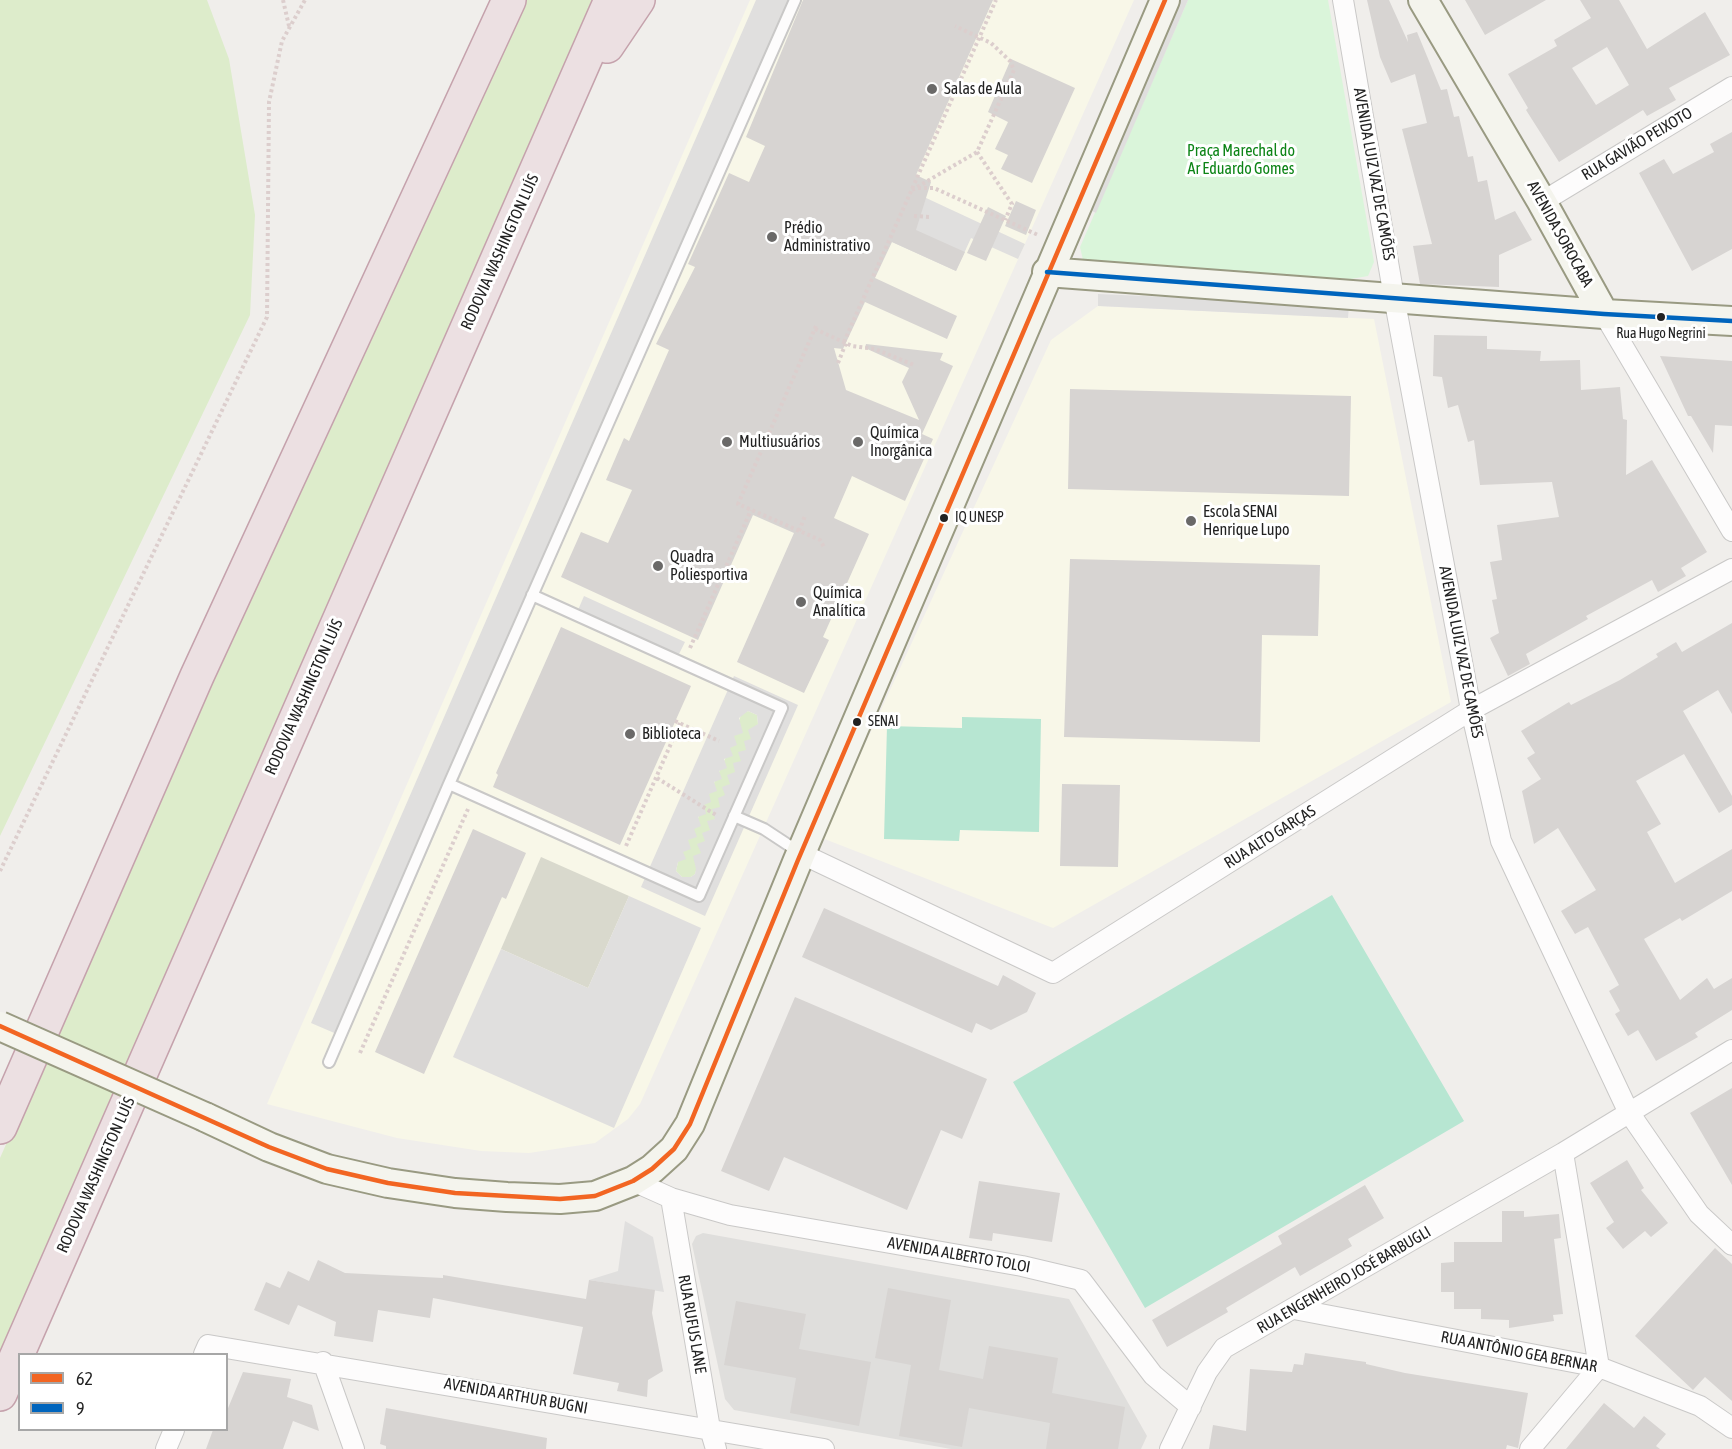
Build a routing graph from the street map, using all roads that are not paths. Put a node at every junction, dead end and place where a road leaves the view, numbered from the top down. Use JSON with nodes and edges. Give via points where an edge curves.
{"nodes":[{"id":1,"x":508,"y":0,"type":"edge"},
{"id":2,"x":611,"y":0,"type":"edge"},
{"id":3,"x":638,"y":0,"type":"edge"},
{"id":4,"x":795,"y":0,"type":"edge"},
{"id":5,"x":1165,"y":0,"type":"edge"},
{"id":6,"x":1343,"y":0,"type":"edge"},
{"id":7,"x":1422,"y":0,"type":"edge"},
{"id":8,"x":1732,"y":87,"type":"edge"},
{"id":9,"x":1542,"y":202,"type":"junction"},
{"id":10,"x":1578,"y":267,"type":"junction"},
{"id":11,"x":1047,"y":272,"type":"junction"},
{"id":12,"x":488,"y":280,"type":"junction"},
{"id":13,"x":1394,"y":297,"type":"junction"},
{"id":14,"x":1548,"y":310,"type":"junction"},
{"id":15,"x":1604,"y":314,"type":"junction"},
{"id":16,"x":1732,"y":321,"type":"edge"},
{"id":17,"x":1732,"y":531,"type":"edge"},
{"id":18,"x":1732,"y":569,"type":"edge"},
{"id":19,"x":532,"y":595,"type":"junction"},
{"id":20,"x":1471,"y":710,"type":"junction"},
{"id":21,"x":449,"y":784,"type":"junction"},
{"id":22,"x":734,"y":816,"type":"junction"},
{"id":23,"x":802,"y":854,"type":"junction"},
{"id":24,"x":0,"y":1026,"type":"edge"},
{"id":25,"x":1732,"y":1050,"type":"edge"},
{"id":26,"x":329,"y":1062,"type":"dead end"},
{"id":27,"x":1628,"y":1111,"type":"junction"},
{"id":28,"x":0,"y":1127,"type":"edge"},
{"id":29,"x":1563,"y":1153,"type":"junction"},
{"id":30,"x":633,"y":1181,"type":"junction"},
{"id":31,"x":671,"y":1198,"type":"junction"},
{"id":32,"x":1732,"y":1245,"type":"edge"},
{"id":33,"x":1294,"y":1309,"type":"junction"},
{"id":34,"x":206,"y":1350,"type":"edge"},
{"id":35,"x":323,"y":1362,"type":"junction"},
{"id":36,"x":1599,"y":1367,"type":"junction"},
{"id":37,"x":0,"y":1394,"type":"edge"},
{"id":38,"x":1191,"y":1407,"type":"junction"},
{"id":39,"x":1732,"y":1428,"type":"edge"},
{"id":40,"x":710,"y":1429,"type":"junction"},
{"id":41,"x":174,"y":1431,"type":"edge"},
{"id":42,"x":166,"y":1449,"type":"edge"},
{"id":43,"x":354,"y":1449,"type":"edge"},
{"id":44,"x":716,"y":1449,"type":"edge"},
{"id":45,"x":824,"y":1449,"type":"edge"},
{"id":46,"x":1170,"y":1449,"type":"edge"},
{"id":47,"x":1530,"y":1449,"type":"edge"}],
"edges":[{"from":1,"to":28,"type":"highway","via":[[197,676]]},
{"from":2,"to":12,"type":"highway","name":"RODOVIA WASHINGTON LUÍS"},
{"from":3,"to":12,"type":"highway","via":[[583,82]]},
{"from":4,"to":19,"type":"lane"},
{"from":5,"to":11,"type":"main road"},
{"from":6,"to":13,"type":"street","name":"AVENIDA LUIZ VAZ DE CAMÕES"},
{"from":7,"to":9,"type":"main road","name":"AVENIDA SOROCABA"},
{"from":8,"to":9,"type":"street","name":"RUA GAVIÃO PEIXOTO"},
{"from":9,"to":10,"type":"main road","name":"AVENIDA SOROCABA"},
{"from":10,"to":14,"type":"main road"},
{"from":10,"to":15,"type":"main road","name":"AVENIDA SOROCABA"},
{"from":11,"to":13,"type":"main road"},
{"from":11,"to":23,"type":"main road"},
{"from":12,"to":37,"type":"highway","name":"RODOVIA WASHINGTON LUÍS"},
{"from":13,"to":14,"type":"main road"},
{"from":13,"to":20,"type":"street","name":"AVENIDA LUIZ VAZ DE CAMÕES"},
{"from":14,"to":15,"type":"main road"},
{"from":15,"to":16,"type":"main road"},
{"from":15,"to":17,"type":"street","name":"AVENIDA SOROCABA"},
{"from":18,"to":20,"type":"street","name":"RUA ALTO GARÇAS"},
{"from":19,"to":21,"type":"lane"},
{"from":19,"to":22,"type":"lane","via":[[782,708]]},
{"from":20,"to":23,"type":"street","name":"RUA ALTO GARÇAS","via":[[1053,973]]},
{"from":20,"to":27,"type":"street","name":"AVENIDA LUIZ VAZ DE CAMÕES","via":[[1501,841]]},
{"from":21,"to":22,"type":"lane","via":[[699,896]]},
{"from":21,"to":26,"type":"lane"},
{"from":22,"to":23,"type":"lane","via":[[764,829]]},
{"from":23,"to":30,"type":"main road","via":[[690,1124],[674,1149]]},
{"from":24,"to":30,"type":"main road","bridge":true,"via":[[269,1147],[327,1168],[388,1183],[560,1199],[595,1196]]},
{"from":25,"to":27,"type":"street","name":"RUA ENGENHEIRO JOSÉ BARBUGLI"},
{"from":27,"to":29,"type":"street","name":"RUA ENGENHEIRO JOSÉ BARBUGLI"},
{"from":27,"to":32,"type":"street","name":"AVENIDA LUIZ VAZ DE CAMÕES","via":[[1699,1214]]},
{"from":29,"to":33,"type":"street","name":"RUA ENGENHEIRO JOSÉ BARBUGLI"},
{"from":29,"to":36,"type":"street"},
{"from":30,"to":31,"type":"street","name":"AVENIDA ALBERTO TOLOI"},
{"from":31,"to":38,"type":"street","name":"AVENIDA ALBERTO TOLOI","via":[[730,1215],[1022,1266],[1081,1280],[1152,1375]]},
{"from":31,"to":40,"type":"street","name":"RUA RUFUS LANE"},
{"from":33,"to":36,"type":"street","name":"RUA ANTÔNIO GEA BERNAR"},
{"from":33,"to":38,"type":"street","name":"RUA ENGENHEIRO JOSÉ BARBUGLI","via":[[1224,1348],[1207,1372]]},
{"from":34,"to":35,"type":"street","name":"AVENIDA ARTHUR BUGNI"},
{"from":35,"to":40,"type":"street","name":"AVENIDA ARTHUR BUGNI"},
{"from":35,"to":43,"type":"street"},
{"from":36,"to":39,"type":"street","name":"RUA ANTÔNIO GEA BERNAR","via":[[1700,1406]]},
{"from":36,"to":47,"type":"street"},
{"from":38,"to":46,"type":"street","name":"RUA ENGENHEIRO JOSÉ BARBUGLI"},
{"from":40,"to":44,"type":"street","name":"RUA RUFUS LANE"},
{"from":40,"to":45,"type":"street","name":"AVENIDA ARTHUR BUGNI"},
{"from":41,"to":42,"type":"street"}]}
